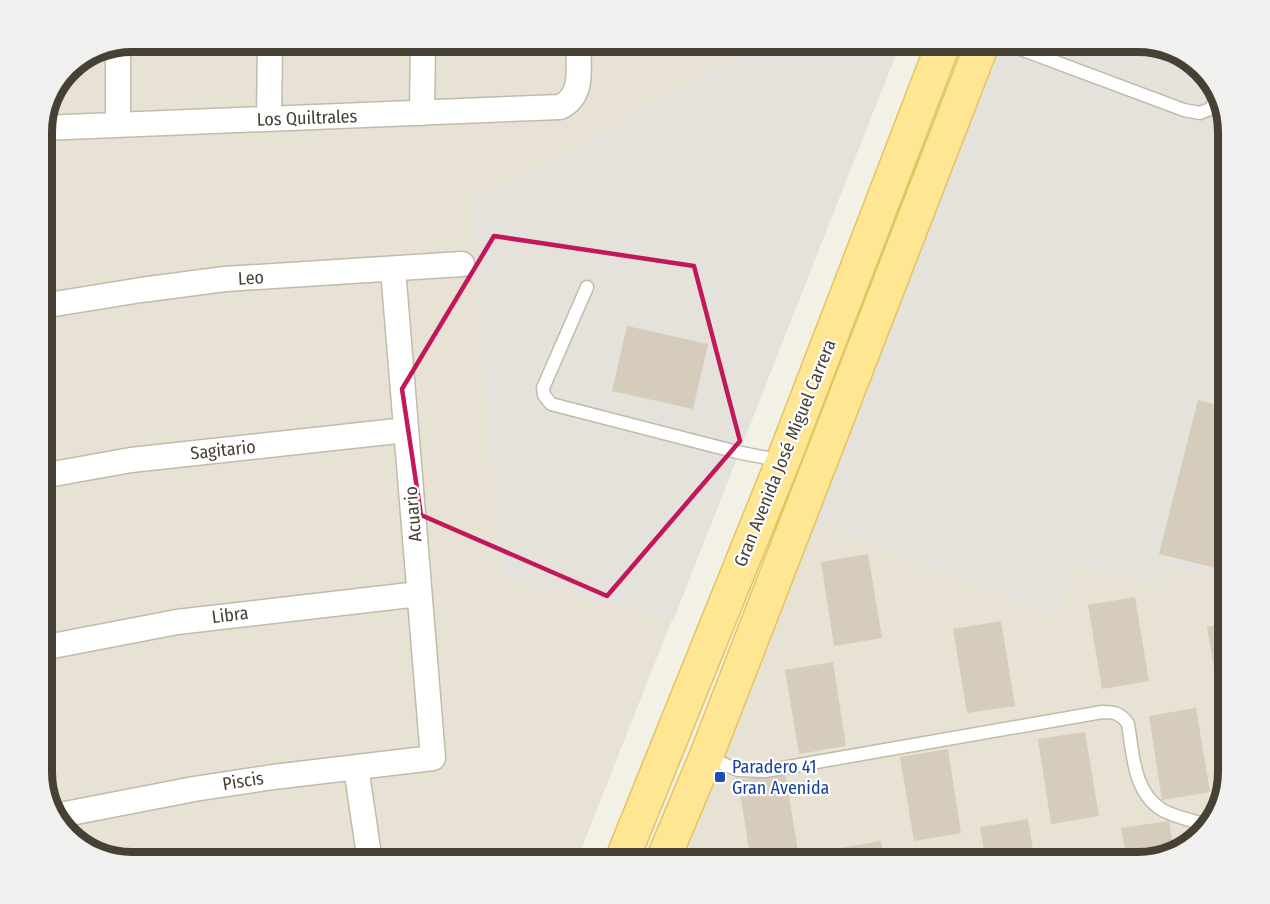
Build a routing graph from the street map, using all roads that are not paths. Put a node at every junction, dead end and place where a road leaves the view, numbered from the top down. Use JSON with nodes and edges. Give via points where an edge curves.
{"nodes":[{"id":1,"x":270,"y":52,"type":"edge"},
{"id":2,"x":423,"y":52,"type":"edge"},
{"id":3,"x":578,"y":52,"type":"edge"},
{"id":4,"x":940,"y":52,"type":"edge"},
{"id":5,"x":978,"y":52,"type":"edge"},
{"id":6,"x":1029,"y":52,"type":"edge"},
{"id":7,"x":118,"y":54,"type":"edge"},
{"id":8,"x":1212,"y":105,"type":"edge"},
{"id":9,"x":422,"y":113,"type":"junction"},
{"id":10,"x":269,"y":119,"type":"junction"},
{"id":11,"x":118,"y":125,"type":"junction"},
{"id":12,"x":53,"y":128,"type":"edge"},
{"id":13,"x":462,"y":264,"type":"dead end"},
{"id":14,"x":393,"y":269,"type":"junction"},
{"id":15,"x":587,"y":287,"type":"dead end"},
{"id":16,"x":53,"y":304,"type":"edge"},
{"id":17,"x":406,"y":430,"type":"junction"},
{"id":18,"x":783,"y":461,"type":"junction"},
{"id":19,"x":53,"y":474,"type":"edge"},
{"id":20,"x":419,"y":594,"type":"junction"},
{"id":21,"x":53,"y":646,"type":"edge"},
{"id":22,"x":706,"y":757,"type":"junction"},
{"id":23,"x":433,"y":758,"type":"joint"},
{"id":24,"x":356,"y":767,"type":"junction"},
{"id":25,"x":65,"y":814,"type":"edge"},
{"id":26,"x":1199,"y":822,"type":"edge"},
{"id":27,"x":369,"y":852,"type":"edge"},
{"id":28,"x":625,"y":852,"type":"edge"},
{"id":29,"x":666,"y":852,"type":"edge"}],
"edges":[{"from":1,"to":10,"type":"street"},
{"from":2,"to":9,"type":"street"},
{"from":3,"to":9,"type":"street","name":"Los Quiltrales","via":[[575,96],[560,107]]},
{"from":4,"to":18,"type":"main road","name":"Gran Avenida José Miguel Carrera"},
{"from":5,"to":22,"type":"main road","name":"Gran Avenida José Miguel Carrera"},
{"from":6,"to":8,"type":"lane","via":[[1184,110],[1200,113]]},
{"from":7,"to":11,"type":"street"},
{"from":9,"to":10,"type":"street","name":"Los Quiltrales"},
{"from":10,"to":11,"type":"street","name":"Los Quiltrales"},
{"from":11,"to":12,"type":"street","name":"Los Quiltrales"},
{"from":13,"to":14,"type":"street","name":"Leo"},
{"from":14,"to":16,"type":"street","name":"Leo","via":[[225,279]]},
{"from":14,"to":17,"type":"street","name":"Acuario"},
{"from":15,"to":18,"type":"lane","via":[[543,388],[551,404]]},
{"from":17,"to":19,"type":"street","name":"Sagitario","via":[[131,460]]},
{"from":17,"to":20,"type":"street","name":"Acuario"},
{"from":18,"to":28,"type":"main road","name":"Gran Avenida José Miguel Carrera"},
{"from":20,"to":21,"type":"street","name":"Libra","via":[[187,621]]},
{"from":20,"to":23,"type":"street","name":"Acuario"},
{"from":22,"to":26,"type":"lane","via":[[738,770],[765,771],[1114,712],[1128,724],[1140,786],[1147,796],[1161,810]]},
{"from":22,"to":29,"type":"main road","name":"Gran Avenida José Miguel Carrera"},
{"from":23,"to":24,"type":"street","name":"Piscis"},
{"from":24,"to":25,"type":"street","name":"Piscis","via":[[194,789]]},
{"from":24,"to":27,"type":"street"}]}
